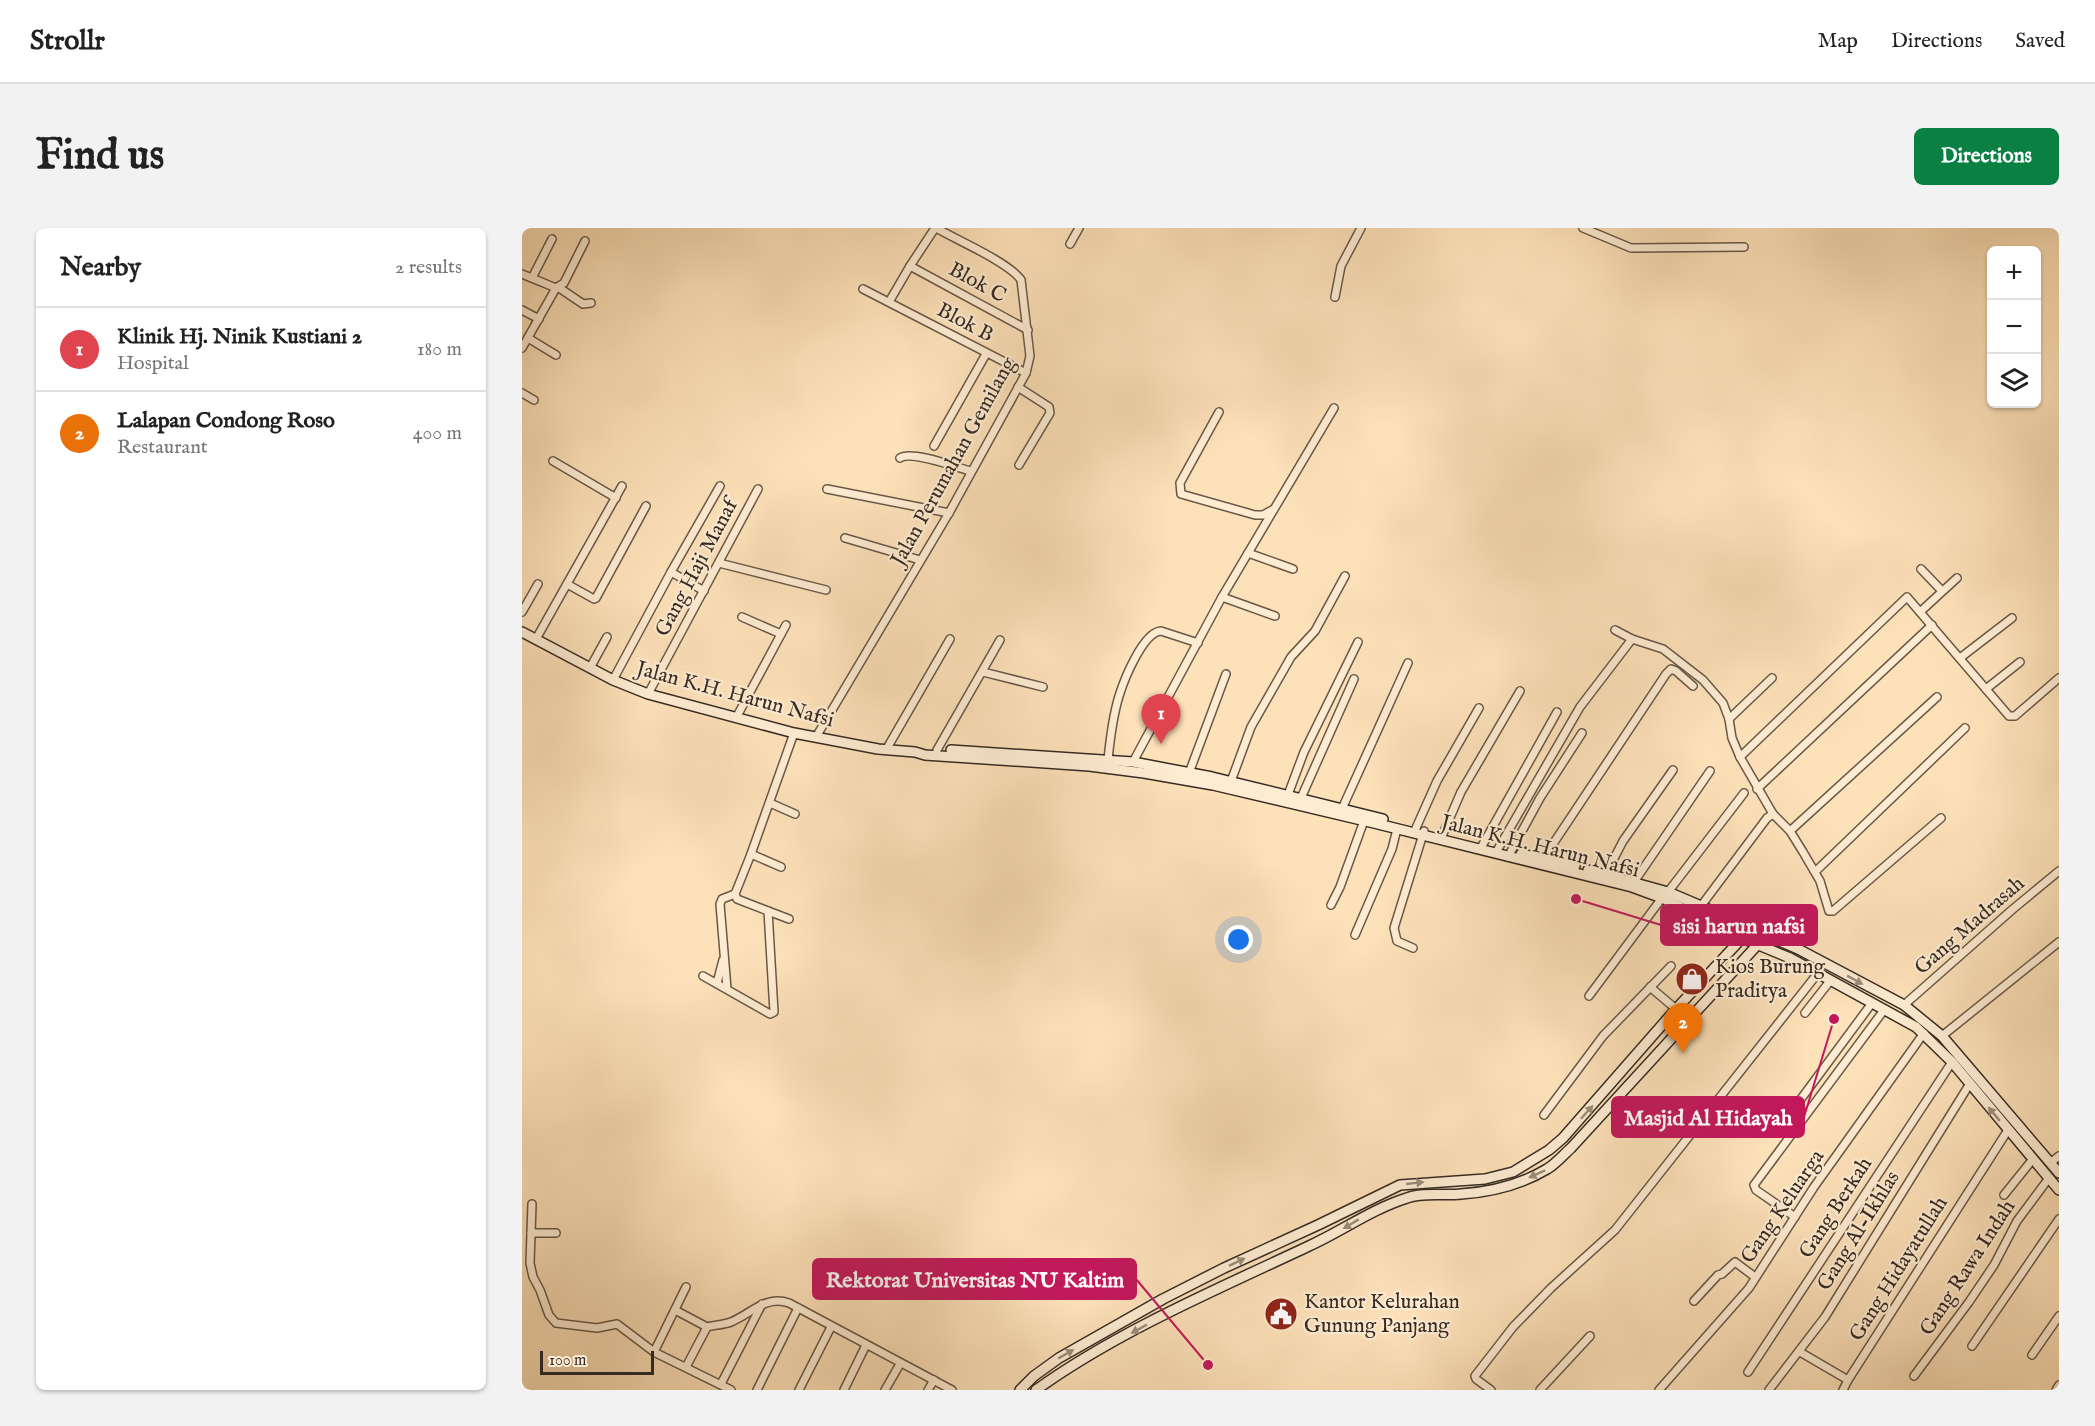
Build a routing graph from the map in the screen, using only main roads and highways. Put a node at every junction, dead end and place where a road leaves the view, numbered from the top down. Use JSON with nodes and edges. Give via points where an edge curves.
{"nodes":[{"id":1,"x":522,"y":632,"type":"edge"},
{"id":2,"x":915,"y":752,"type":"junction"},
{"id":3,"x":1089,"y":762,"type":"junction"},
{"id":4,"x":1229,"y":785,"type":"junction"},
{"id":5,"x":1287,"y":798,"type":"junction"},
{"id":6,"x":1341,"y":811,"type":"junction"},
{"id":7,"x":1365,"y":818,"type":"junction"},
{"id":8,"x":1421,"y":832,"type":"junction"},
{"id":9,"x":1508,"y":854,"type":"junction"},
{"id":10,"x":1665,"y":895,"type":"junction"},
{"id":11,"x":1749,"y":929,"type":"junction"},
{"id":12,"x":1765,"y":935,"type":"junction"},
{"id":13,"x":1742,"y":938,"type":"junction"},
{"id":14,"x":1757,"y":945,"type":"junction"},
{"id":15,"x":2059,"y":1173,"type":"edge"},
{"id":16,"x":2055,"y":1184,"type":"edge"},
{"id":17,"x":1163,"y":1299,"type":"junction"},
{"id":18,"x":1169,"y":1312,"type":"junction"},
{"id":19,"x":1020,"y":1390,"type":"edge"},
{"id":20,"x":1036,"y":1390,"type":"edge"}],
"edges":[{"from":1,"to":2,"type":"main road","name":"Jalan K.H. Harun Nafsi","via":[[648,694],[794,733]]},
{"from":2,"to":3,"type":"main road","name":"Jalan K.H. Harun Nafsi","via":[[937,750]]},
{"from":2,"to":3,"type":"main road","name":"Jalan K.H. Harun Nafsi"},
{"from":3,"to":4,"type":"main road","name":"Jalan K.H. Harun Nafsi"},
{"from":3,"to":4,"type":"main road","name":"Jalan K.H. Harun Nafsi","via":[[1134,762],[1189,772]]},
{"from":4,"to":5,"type":"main road","name":"Jalan K.H. Harun Nafsi"},
{"from":5,"to":6,"type":"main road","name":"Jalan K.H. Harun Nafsi"},
{"from":5,"to":6,"type":"main road","name":"Jalan K.H. Harun Nafsi","via":[[1301,798]]},
{"from":6,"to":7,"type":"main road","name":"Jalan K.H. Harun Nafsi"},
{"from":7,"to":8,"type":"main road","name":"Jalan K.H. Harun Nafsi"},
{"from":7,"to":8,"type":"main road","name":"Jalan K.H. Harun Nafsi","via":[[1397,830]]},
{"from":8,"to":9,"type":"main road","name":"Jalan K.H. Harun Nafsi"},
{"from":8,"to":9,"type":"main road","name":"Jalan K.H. Harun Nafsi"},
{"from":9,"to":10,"type":"main road","name":"Jalan K.H. Harun Nafsi"},
{"from":9,"to":10,"type":"main road","name":"Jalan K.H. Harun Nafsi","via":[[1606,874]]},
{"from":10,"to":11,"type":"main road","name":"Jalan K.H. Harun Nafsi","via":[[1701,906]]},
{"from":10,"to":13,"type":"main road","name":"Jalan K.H. Harun Nafsi"},
{"from":11,"to":12,"type":"main road","name":"Jalan K.H. Harun Nafsi"},
{"from":11,"to":13,"type":"main road"},
{"from":12,"to":14,"type":"main road"},
{"from":12,"to":15,"type":"main road","name":"Jalan K.H. Harun Nafsi","one_way":true,"via":[[1904,1005],[1942,1036]]},
{"from":13,"to":14,"type":"main road","name":"Jalan K.H. Harun Nafsi"},
{"from":17,"to":13,"type":"main road","one_way":true,"via":[[1400,1185],[1485,1179],[1512,1172],[1549,1150]]},
{"from":16,"to":14,"type":"main road","name":"Jalan K.H. Harun Nafsi","one_way":true,"via":[[1924,1033],[1790,958]]},
{"from":14,"to":18,"type":"main road","one_way":true,"via":[[1549,1168],[1499,1188],[1409,1197]]},
{"from":17,"to":18,"type":"main road"},
{"from":19,"to":17,"type":"main road","one_way":true,"via":[[1059,1358]]},
{"from":18,"to":20,"type":"main road","one_way":true}]}
